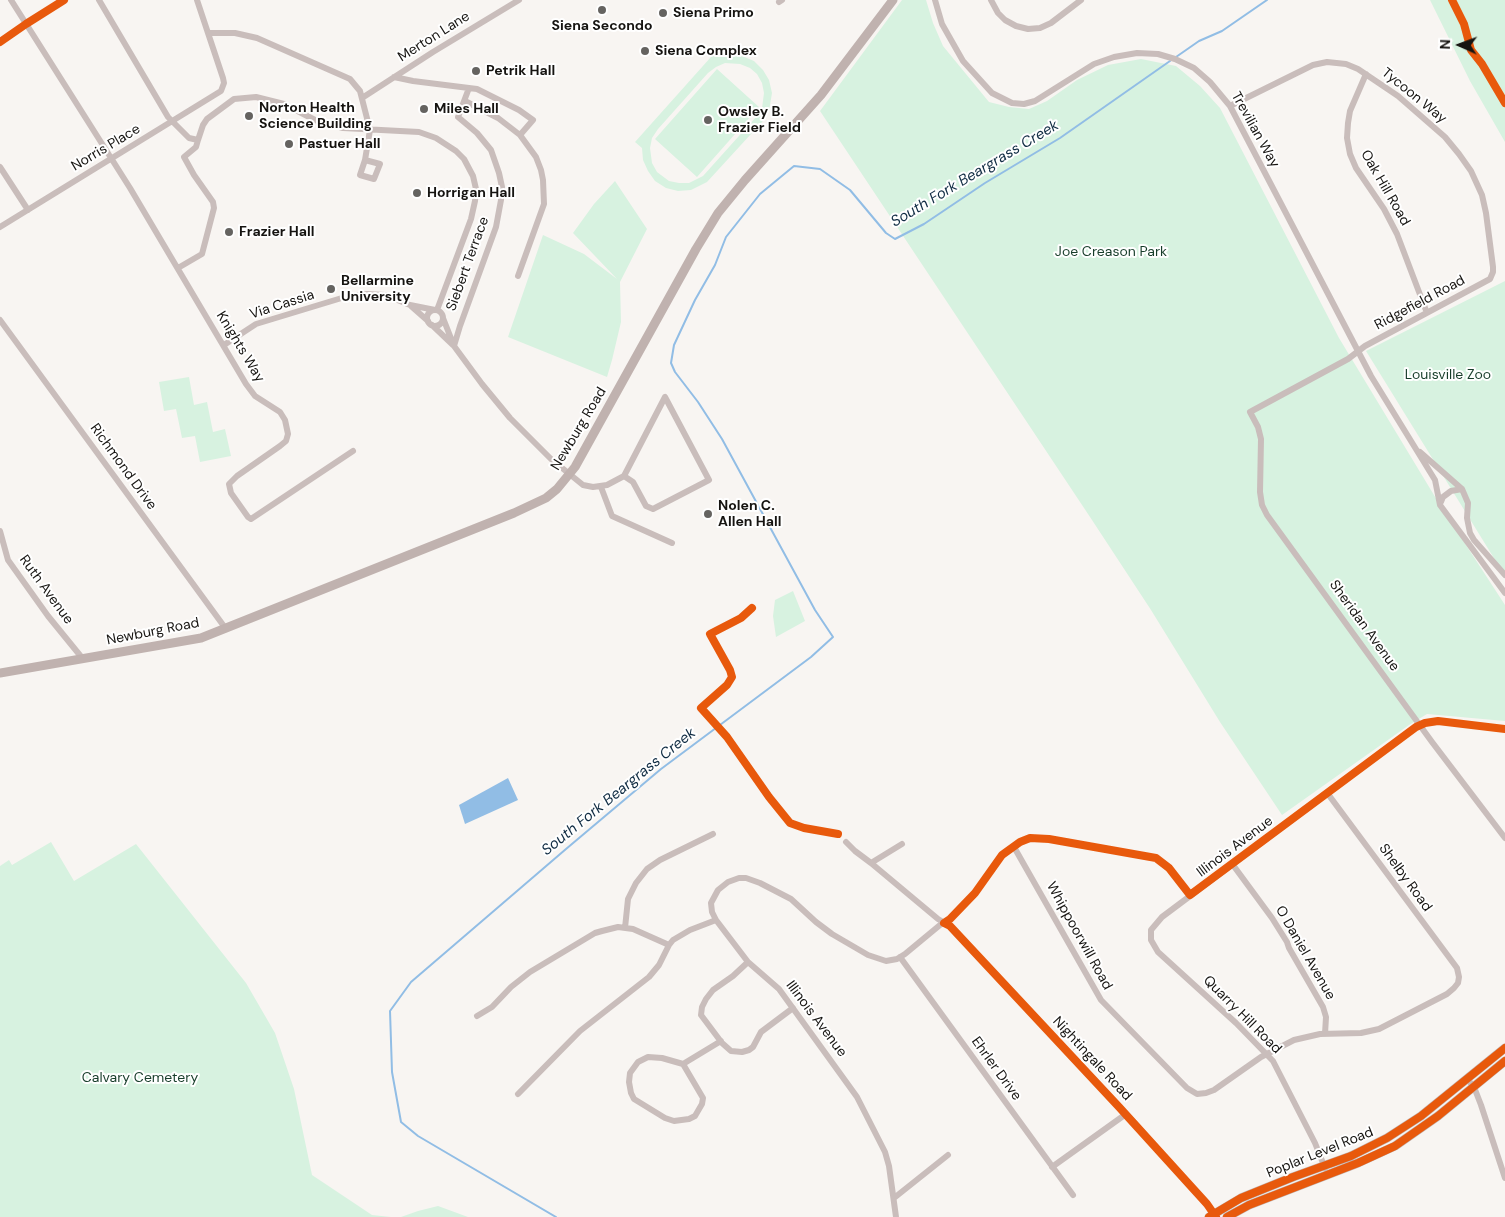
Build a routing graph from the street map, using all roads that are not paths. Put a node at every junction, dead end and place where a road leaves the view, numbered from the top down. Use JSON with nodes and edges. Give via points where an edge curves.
{"nodes":[{"id":1,"x":11,"y":0,"type":"edge"},
{"id":2,"x":64,"y":0,"type":"edge"},
{"id":3,"x":99,"y":0,"type":"edge"},
{"id":4,"x":197,"y":0,"type":"edge"},
{"id":5,"x":520,"y":0,"type":"edge"},
{"id":6,"x":893,"y":0,"type":"edge"},
{"id":7,"x":935,"y":0,"type":"edge"},
{"id":8,"x":991,"y":0,"type":"edge"},
{"id":9,"x":1081,"y":0,"type":"edge"},
{"id":10,"x":26,"y":24,"type":"junction"},
{"id":11,"x":208,"y":33,"type":"junction"},
{"id":12,"x":0,"y":42,"type":"edge"},
{"id":13,"x":1366,"y":74,"type":"junction"},
{"id":14,"x":394,"y":77,"type":"junction"},
{"id":15,"x":470,"y":88,"type":"junction"},
{"id":16,"x":362,"y":98,"type":"junction"},
{"id":17,"x":465,"y":101,"type":"junction"},
{"id":18,"x":1230,"y":106,"type":"junction"},
{"id":19,"x":173,"y":122,"type":"junction"},
{"id":20,"x":370,"y":130,"type":"junction"},
{"id":21,"x":520,"y":135,"type":"junction"},
{"id":22,"x":198,"y":140,"type":"junction"},
{"id":23,"x":111,"y":160,"type":"junction"},
{"id":24,"x":365,"y":160,"type":"dead end"},
{"id":25,"x":0,"y":167,"type":"edge"},
{"id":26,"x":28,"y":210,"type":"junction"},
{"id":27,"x":0,"y":227,"type":"edge"},
{"id":28,"x":178,"y":268,"type":"junction"},
{"id":29,"x":1493,"y":275,"type":"joint"},
{"id":30,"x":518,"y":276,"type":"dead end"},
{"id":31,"x":410,"y":305,"type":"junction"},
{"id":32,"x":436,"y":310,"type":"junction"},
{"id":33,"x":1427,"y":313,"type":"junction"},
{"id":34,"x":443,"y":318,"type":"junction"},
{"id":35,"x":0,"y":320,"type":"edge"},
{"id":36,"x":430,"y":323,"type":"junction"},
{"id":37,"x":224,"y":345,"type":"junction"},
{"id":38,"x":454,"y":346,"type":"junction"},
{"id":39,"x":1358,"y":351,"type":"junction"},
{"id":40,"x":1250,"y":412,"type":"joint"},
{"id":41,"x":1416,"y":448,"type":"junction"},
{"id":42,"x":353,"y":451,"type":"dead end"},
{"id":43,"x":570,"y":474,"type":"junction"},
{"id":44,"x":624,"y":476,"type":"junction"},
{"id":45,"x":601,"y":487,"type":"junction"},
{"id":46,"x":1462,"y":489,"type":"junction"},
{"id":47,"x":1440,"y":505,"type":"junction"},
{"id":48,"x":0,"y":531,"type":"edge"},
{"id":49,"x":672,"y":543,"type":"dead end"},
{"id":50,"x":1505,"y":575,"type":"edge"},
{"id":51,"x":1505,"y":593,"type":"edge"},
{"id":52,"x":226,"y":629,"type":"junction"},
{"id":53,"x":83,"y":660,"type":"junction"},
{"id":54,"x":0,"y":673,"type":"edge"},
{"id":55,"x":1420,"y":725,"type":"junction"},
{"id":56,"x":1505,"y":729,"type":"edge"},
{"id":57,"x":1328,"y":794,"type":"junction"},
{"id":58,"x":713,"y":834,"type":"dead end"},
{"id":59,"x":1505,"y":838,"type":"edge"},
{"id":60,"x":846,"y":842,"type":"dead end"},
{"id":61,"x":902,"y":844,"type":"dead end"},
{"id":62,"x":1014,"y":847,"type":"junction"},
{"id":63,"x":871,"y":863,"type":"junction"},
{"id":64,"x":1233,"y":865,"type":"junction"},
{"id":65,"x":1190,"y":896,"type":"junction"},
{"id":66,"x":716,"y":920,"type":"junction"},
{"id":67,"x":944,"y":923,"type":"junction"},
{"id":68,"x":625,"y":928,"type":"junction"},
{"id":69,"x":669,"y":945,"type":"junction"},
{"id":70,"x":900,"y":957,"type":"junction"},
{"id":71,"x":748,"y":962,"type":"junction"},
{"id":72,"x":1459,"y":977,"type":"joint"},
{"id":73,"x":793,"y":1008,"type":"junction"},
{"id":74,"x":477,"y":1016,"type":"dead end"},
{"id":75,"x":1326,"y":1034,"type":"junction"},
{"id":76,"x":721,"y":1042,"type":"junction"},
{"id":77,"x":1505,"y":1048,"type":"edge"},
{"id":78,"x":1267,"y":1054,"type":"junction"},
{"id":79,"x":1505,"y":1061,"type":"edge"},
{"id":80,"x":683,"y":1064,"type":"junction"},
{"id":81,"x":1467,"y":1079,"type":"junction"},
{"id":82,"x":1474,"y":1087,"type":"junction"},
{"id":83,"x":518,"y":1094,"type":"dead end"},
{"id":84,"x":1126,"y":1114,"type":"junction"},
{"id":85,"x":948,"y":1155,"type":"dead end"},
{"id":86,"x":1324,"y":1166,"type":"junction"},
{"id":87,"x":1052,"y":1167,"type":"junction"},
{"id":88,"x":1328,"y":1175,"type":"junction"},
{"id":89,"x":1505,"y":1178,"type":"edge"},
{"id":90,"x":1073,"y":1195,"type":"dead end"},
{"id":91,"x":894,"y":1198,"type":"junction"},
{"id":92,"x":1213,"y":1216,"type":"edge"},
{"id":93,"x":896,"y":1217,"type":"edge"},
{"id":94,"x":1227,"y":1217,"type":"edge"}],
"edges":[{"from":1,"to":10,"type":"street","name":"Knights Way"},
{"from":2,"to":10,"type":"street"},
{"from":3,"to":19,"type":"street"},
{"from":4,"to":11,"type":"street"},
{"from":5,"to":14,"type":"street","name":"Merton Lane"},
{"from":6,"to":43,"type":"main road","name":"Newburg Road","via":[[821,95],[718,213]]},
{"from":7,"to":18,"type":"street","name":"Trevilian Way","via":[[942,24],[963,61],[992,93],[1012,104],[1035,101],[1094,64],[1137,52],[1158,54],[1194,68]]},
{"from":8,"to":9,"type":"street","via":[[1005,20],[1028,29],[1051,23]]},
{"from":10,"to":12,"type":"street"},
{"from":10,"to":23,"type":"street","name":"Knights Way"},
{"from":11,"to":16,"type":"street","via":[[235,33],[257,38],[350,78]]},
{"from":11,"to":19,"type":"street","name":"Norris Place","via":[[223,87],[218,94]]},
{"from":13,"to":18,"type":"street","name":"Tycoon Way","via":[[1340,62],[1320,63]]},
{"from":13,"to":29,"type":"street","name":"Tycoon Way","via":[[1428,120],[1471,171],[1486,213]]},
{"from":13,"to":33,"type":"street","name":"Oak Hill Road","via":[[1350,111],[1347,138],[1350,154],[1397,234]]},
{"from":14,"to":15,"type":"street"},
{"from":14,"to":16,"type":"street","name":"Merton Lane"},
{"from":15,"to":17,"type":"street","name":"Siebert Terrace"},
{"from":15,"to":21,"type":"street","via":[[519,110],[533,120]]},
{"from":16,"to":20,"type":"street"},
{"from":17,"to":21,"type":"street","via":[[498,118]]},
{"from":17,"to":38,"type":"street","name":"Siebert Terrace","via":[[458,117],[491,150],[502,187],[496,227]]},
{"from":18,"to":39,"type":"street","name":"Trevilian Way"},
{"from":19,"to":22,"type":"street","via":[[189,138]]},
{"from":19,"to":23,"type":"street","name":"Norris Place"},
{"from":20,"to":22,"type":"street","via":[[326,124],[284,104],[246,97],[234,99],[208,119]]},
{"from":20,"to":24,"type":"street"},
{"from":20,"to":32,"type":"street","via":[[430,135],[460,155],[473,176],[476,200],[471,219]]},
{"from":21,"to":30,"type":"street","via":[[541,170],[544,198]]},
{"from":22,"to":28,"type":"street","via":[[196,147],[184,156],[214,208],[202,254]]},
{"from":23,"to":26,"type":"street","name":"Norris Place"},
{"from":23,"to":28,"type":"street","name":"Knights Way"},
{"from":25,"to":26,"type":"street"},
{"from":26,"to":27,"type":"street","name":"Norris Place"},
{"from":28,"to":37,"type":"street","name":"Knights Way"},
{"from":29,"to":33,"type":"street","name":"Ridgefield Road","via":[[1488,282]]},
{"from":31,"to":32,"type":"street","name":"Via Cassia"},
{"from":31,"to":36,"type":"street","name":"Via Cassia"},
{"from":31,"to":37,"type":"street","name":"Via Cassia","via":[[386,295],[344,297],[256,324]]},
{"from":32,"to":34,"type":"street","via":[[442,313]]},
{"from":32,"to":36,"type":"street","via":[[428,314]]},
{"from":33,"to":39,"type":"street","name":"Ridgefield Road"},
{"from":34,"to":36,"type":"street","via":[[439,325]]},
{"from":34,"to":38,"type":"street"},
{"from":35,"to":52,"type":"street","name":"Richmond Drive"},
{"from":36,"to":38,"type":"street","name":"Via Cassia"},
{"from":37,"to":42,"type":"street","name":"Knights Way","via":[[255,396],[280,412],[288,430],[286,441],[229,484],[230,493],[248,517],[251,519]]},
{"from":38,"to":43,"type":"street","via":[[510,418]]},
{"from":39,"to":40,"type":"street","name":"Ridgefield Road"},
{"from":39,"to":41,"type":"street","name":"Trevilian Way","via":[[1379,391]]},
{"from":40,"to":55,"type":"street","name":"Sheridan Avenue","via":[[1261,438],[1260,492],[1265,510]]},
{"from":41,"to":46,"type":"street","name":"Trevilian Way"},
{"from":41,"to":47,"type":"street","name":"Trevilian Way","via":[[1435,480]]},
{"from":43,"to":45,"type":"street","via":[[583,484]]},
{"from":43,"to":52,"type":"main road","name":"Newburg Road","via":[[539,502]]},
{"from":44,"to":44,"type":"street","via":[[629,468],[665,397],[709,480],[653,509],[646,506],[633,482]]},
{"from":44,"to":45,"type":"street"},
{"from":45,"to":49,"type":"street","via":[[612,516]]},
{"from":46,"to":47,"type":"street","via":[[1451,491],[1443,497]]},
{"from":46,"to":50,"type":"street","via":[[1468,503],[1470,533]]},
{"from":47,"to":51,"type":"street","name":"Trevilian Way"},
{"from":48,"to":53,"type":"street","name":"Ruth Avenue","via":[[8,560]]},
{"from":52,"to":53,"type":"main road","name":"Newburg Road","via":[[188,642]]},
{"from":53,"to":54,"type":"main road","name":"Newburg Road"},
{"from":55,"to":56,"type":"street","name":"Illinois Avenue","via":[[1447,722]]},
{"from":55,"to":57,"type":"street","name":"Illinois Avenue"},
{"from":55,"to":59,"type":"street","name":"Sheridan Avenue"},
{"from":57,"to":64,"type":"street","name":"Illinois Avenue"},
{"from":57,"to":72,"type":"street","name":"Shelby Road","via":[[1444,949]]},
{"from":58,"to":68,"type":"street","via":[[647,869],[628,900]]},
{"from":60,"to":63,"type":"street","name":"Nightingale Road"},
{"from":61,"to":63,"type":"street"},
{"from":62,"to":65,"type":"street","name":"Illinois Avenue","via":[[1024,840],[1038,838],[1156,858],[1169,868]]},
{"from":62,"to":67,"type":"street","name":"Illinois Avenue","via":[[1002,855],[968,901]]},
{"from":62,"to":78,"type":"street","name":"Whippoorwill Road","via":[[1100,1000],[1187,1088],[1197,1094],[1210,1092]]},
{"from":63,"to":67,"type":"street","name":"Nightingale Road"},
{"from":64,"to":65,"type":"street","name":"Illinois Avenue"},
{"from":64,"to":75,"type":"street","name":"O Daniel Avenue","via":[[1272,918],[1323,1007]]},
{"from":65,"to":78,"type":"street","name":"Quarry Hill Road","via":[[1154,925],[1150,935],[1154,946]]},
{"from":66,"to":69,"type":"street","via":[[678,936]]},
{"from":66,"to":70,"type":"street","via":[[711,907],[715,894],[728,882],[746,878],[791,899],[824,930],[868,955],[886,961]]},
{"from":66,"to":71,"type":"street","name":"Illinois Avenue"},
{"from":67,"to":70,"type":"street","name":"Illinois Avenue"},
{"from":67,"to":84,"type":"street","name":"Nightingale Road"},
{"from":68,"to":69,"type":"street"},
{"from":68,"to":74,"type":"street","via":[[595,933],[518,980],[492,1007]]},
{"from":69,"to":83,"type":"street","via":[[660,965],[649,977],[580,1031]]},
{"from":70,"to":87,"type":"street","name":"Ehrler Drive"},
{"from":71,"to":73,"type":"street","name":"Illinois Avenue","via":[[773,983]]},
{"from":71,"to":76,"type":"street","via":[[713,990],[702,1007],[701,1015]]},
{"from":72,"to":75,"type":"street","name":"Whippoorwill Road","via":[[1452,991],[1379,1029]]},
{"from":73,"to":76,"type":"street","via":[[761,1032],[749,1050],[731,1051]]},
{"from":73,"to":91,"type":"street","name":"Illinois Avenue","via":[[848,1083],[873,1125],[885,1152]]},
{"from":75,"to":78,"type":"street","name":"Whippoorwill Road","via":[[1294,1040]]},
{"from":76,"to":80,"type":"street"},
{"from":77,"to":81,"type":"main road","name":"Poplar Level Road"},
{"from":78,"to":86,"type":"street","name":"Quarry Hill Road","via":[[1278,1070]]},
{"from":79,"to":82,"type":"main road","name":"Poplar Level Road"},
{"from":80,"to":80,"type":"street","via":[[648,1057],[638,1062],[629,1082],[634,1099],[674,1121],[689,1120],[695,1116],[703,1098]]},
{"from":81,"to":82,"type":"street"},
{"from":81,"to":86,"type":"main road","name":"Poplar Level Road","via":[[1387,1138]]},
{"from":82,"to":88,"type":"main road","name":"Poplar Level Road","via":[[1395,1146]]},
{"from":82,"to":89,"type":"street"},
{"from":84,"to":87,"type":"street"},
{"from":84,"to":92,"type":"street","name":"Nightingale Road","via":[[1207,1204]]},
{"from":85,"to":91,"type":"street"},
{"from":86,"to":88,"type":"street","name":"Quarry Hill Road"},
{"from":86,"to":92,"type":"main road","name":"Poplar Level Road","via":[[1241,1198]]},
{"from":87,"to":90,"type":"street","name":"Ehrler Drive"},
{"from":88,"to":94,"type":"main road","name":"Poplar Level Road","via":[[1266,1198]]},
{"from":91,"to":93,"type":"street","name":"Illinois Avenue"}]}
